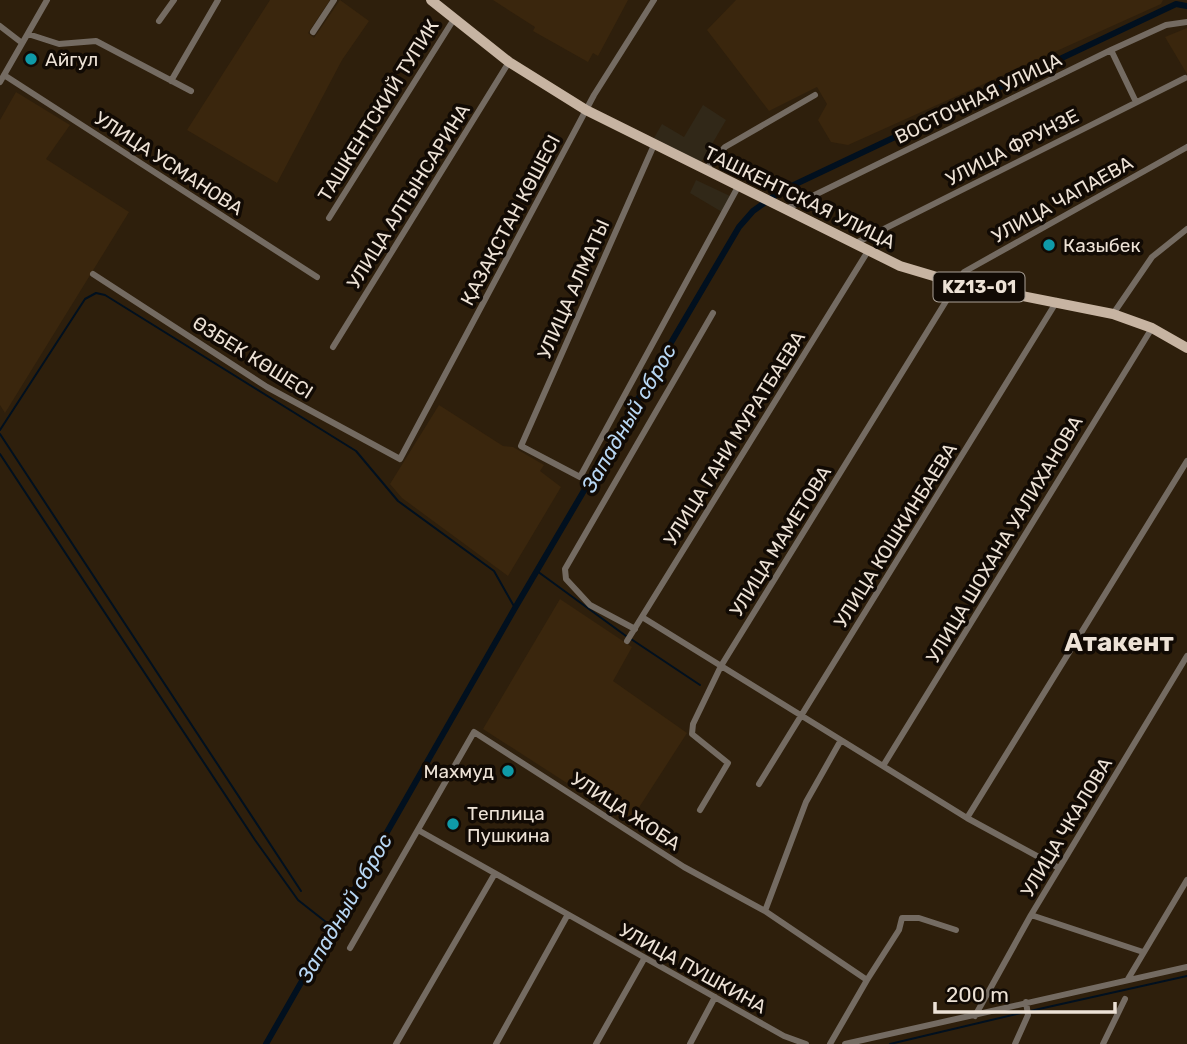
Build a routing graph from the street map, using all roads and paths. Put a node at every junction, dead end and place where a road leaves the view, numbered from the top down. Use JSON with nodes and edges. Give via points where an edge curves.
{"nodes":[{"id":1,"x":47,"y":0,"type":"edge"},
{"id":2,"x":174,"y":0,"type":"edge"},
{"id":3,"x":218,"y":0,"type":"edge"},
{"id":4,"x":334,"y":0,"type":"edge"},
{"id":5,"x":431,"y":0,"type":"edge"},
{"id":6,"x":654,"y":0,"type":"edge"},
{"id":7,"x":454,"y":19,"type":"junction"},
{"id":8,"x":159,"y":21,"type":"dead end"},
{"id":9,"x":1187,"y":22,"type":"edge"},
{"id":10,"x":0,"y":26,"type":"edge"},
{"id":11,"x":313,"y":32,"type":"dead end"},
{"id":12,"x":27,"y":34,"type":"junction"},
{"id":13,"x":22,"y":43,"type":"junction"},
{"id":14,"x":1111,"y":50,"type":"junction"},
{"id":15,"x":509,"y":62,"type":"junction"},
{"id":16,"x":4,"y":75,"type":"junction"},
{"id":17,"x":1185,"y":78,"type":"dead end"},
{"id":18,"x":172,"y":81,"type":"junction"},
{"id":19,"x":0,"y":82,"type":"edge"},
{"id":20,"x":191,"y":91,"type":"dead end"},
{"id":21,"x":815,"y":95,"type":"dead end"},
{"id":22,"x":1136,"y":102,"type":"junction"},
{"id":23,"x":586,"y":110,"type":"junction"},
{"id":24,"x":654,"y":145,"type":"junction"},
{"id":25,"x":1187,"y":147,"type":"edge"},
{"id":26,"x":706,"y":169,"type":"junction"},
{"id":27,"x":739,"y":185,"type":"junction"},
{"id":28,"x":782,"y":207,"type":"junction"},
{"id":29,"x":328,"y":218,"type":"dead end"},
{"id":30,"x":1187,"y":229,"type":"edge"},
{"id":31,"x":854,"y":244,"type":"junction"},
{"id":32,"x":868,"y":251,"type":"junction"},
{"id":33,"x":93,"y":274,"type":"dead end"},
{"id":34,"x":317,"y":277,"type":"dead end"},
{"id":35,"x":957,"y":283,"type":"junction"},
{"id":36,"x":1057,"y":301,"type":"junction"},
{"id":37,"x":713,"y":313,"type":"dead end"},
{"id":38,"x":1113,"y":314,"type":"junction"},
{"id":39,"x":1152,"y":328,"type":"junction"},
{"id":40,"x":333,"y":347,"type":"dead end"},
{"id":41,"x":1187,"y":348,"type":"edge"},
{"id":42,"x":400,"y":459,"type":"joint"},
{"id":43,"x":1187,"y":461,"type":"edge"},
{"id":44,"x":642,"y":617,"type":"junction"},
{"id":45,"x":635,"y":629,"type":"junction"},
{"id":46,"x":627,"y":641,"type":"dead end"},
{"id":47,"x":1187,"y":656,"type":"edge"},
{"id":48,"x":721,"y":666,"type":"junction"},
{"id":49,"x":802,"y":716,"type":"junction"},
{"id":50,"x":841,"y":740,"type":"junction"},
{"id":51,"x":883,"y":766,"type":"junction"},
{"id":52,"x":759,"y":784,"type":"dead end"},
{"id":53,"x":700,"y":810,"type":"dead end"},
{"id":54,"x":967,"y":818,"type":"junction"},
{"id":55,"x":418,"y":830,"type":"junction"},
{"id":56,"x":1059,"y":868,"type":"junction"},
{"id":57,"x":494,"y":875,"type":"junction"},
{"id":58,"x":1187,"y":880,"type":"edge"},
{"id":59,"x":765,"y":911,"type":"junction"},
{"id":60,"x":1031,"y":915,"type":"junction"},
{"id":61,"x":568,"y":916,"type":"junction"},
{"id":62,"x":956,"y":930,"type":"dead end"},
{"id":63,"x":350,"y":948,"type":"dead end"},
{"id":64,"x":1143,"y":951,"type":"junction"},
{"id":65,"x":644,"y":959,"type":"junction"},
{"id":66,"x":1187,"y":967,"type":"edge"},
{"id":67,"x":1128,"y":979,"type":"junction"},
{"id":68,"x":867,"y":980,"type":"junction"},
{"id":69,"x":715,"y":997,"type":"junction"},
{"id":70,"x":1125,"y":999,"type":"dead end"},
{"id":71,"x":1026,"y":1002,"type":"junction"},
{"id":72,"x":975,"y":1016,"type":"junction"},
{"id":73,"x":396,"y":1044,"type":"edge"},
{"id":74,"x":496,"y":1044,"type":"edge"},
{"id":75,"x":596,"y":1044,"type":"edge"},
{"id":76,"x":690,"y":1044,"type":"edge"},
{"id":77,"x":806,"y":1044,"type":"edge"},
{"id":78,"x":830,"y":1044,"type":"edge"},
{"id":79,"x":845,"y":1044,"type":"edge"},
{"id":80,"x":1015,"y":1044,"type":"edge"},
{"id":81,"x":1103,"y":1044,"type":"edge"}],
"edges":[{"from":1,"to":12,"type":"street"},
{"from":2,"to":8,"type":"street"},
{"from":3,"to":18,"type":"street"},
{"from":4,"to":11,"type":"street"},
{"from":5,"to":7,"type":"main road","name":"ТАШКЕНТСКАЯ УЛИЦА","number":"KZ13-01"},
{"from":6,"to":23,"type":"street","name":"ҚАЗАҚСТАН КӨШЕСІ"},
{"from":7,"to":15,"type":"main road","name":"ТАШКЕНТСКАЯ УЛИЦА","number":"KZ13-01"},
{"from":7,"to":29,"type":"street","name":"ТАШКЕНТСКИЙ ТУПИК"},
{"from":9,"to":14,"type":"street","name":"ВОСТОЧНАЯ УЛИЦА","via":[[1166,25]]},
{"from":10,"to":13,"type":"street"},
{"from":12,"to":13,"type":"street"},
{"from":12,"to":18,"type":"street","via":[[59,44],[96,41]]},
{"from":13,"to":16,"type":"street"},
{"from":14,"to":22,"type":"street"},
{"from":14,"to":28,"type":"street","name":"ВОСТОЧНАЯ УЛИЦА"},
{"from":15,"to":23,"type":"main road","name":"ТАШКЕНТСКАЯ УЛИЦА","number":"KZ13-01"},
{"from":15,"to":40,"type":"street","name":"УЛИЦА АЛТЫНСАРИНА"},
{"from":16,"to":19,"type":"street"},
{"from":16,"to":34,"type":"street","name":"УЛИЦА УСМАНОВА"},
{"from":17,"to":22,"type":"street","name":"УЛИЦА ФРУНЗЕ"},
{"from":18,"to":20,"type":"street"},
{"from":21,"to":26,"type":"street","via":[[725,147]]},
{"from":22,"to":31,"type":"street","name":"УЛИЦА ФРУНЗЕ"},
{"from":23,"to":24,"type":"main road","name":"ТАШКЕНТСКАЯ УЛИЦА","number":"KZ13-01"},
{"from":23,"to":42,"type":"street","name":"ҚАЗАҚСТАН КӨШЕСІ"},
{"from":24,"to":26,"type":"main road","name":"ТАШКЕНТСКАЯ УЛИЦА","number":"KZ13-01"},
{"from":24,"to":27,"type":"street","name":"УЛИЦА АЛМАТЫ","via":[[521,446],[580,477]]},
{"from":25,"to":35,"type":"street","name":"УЛИЦА ЧАПАЕВА","via":[[964,272]]},
{"from":26,"to":27,"type":"main road","name":"ТАШКЕНТСКАЯ УЛИЦА","number":"KZ13-01"},
{"from":27,"to":28,"type":"main road","name":"ТАШКЕНТСКАЯ УЛИЦА","number":"KZ13-01"},
{"from":28,"to":31,"type":"main road","name":"ТАШКЕНТСКАЯ УЛИЦА","number":"KZ13-01"},
{"from":30,"to":38,"type":"street","via":[[1152,257]]},
{"from":31,"to":32,"type":"main road","name":"ТАШКЕНТСКАЯ УЛИЦА","number":"KZ13-01"},
{"from":32,"to":35,"type":"main road","name":"ТАШКЕНТСКАЯ УЛИЦА","number":"KZ13-01"},
{"from":32,"to":44,"type":"street","name":"УЛИЦА ГАНИ МУРАТБАЕВА"},
{"from":33,"to":42,"type":"street","name":"ӨЗБЕК КӨШЕСІ","via":[[267,387]]},
{"from":35,"to":36,"type":"main road","name":"ТАШКЕНТСКАЯ УЛИЦА","number":"KZ13-01"},
{"from":35,"to":48,"type":"street","name":"УЛИЦА МАМЕТОВА"},
{"from":36,"to":38,"type":"main road","name":"ТАШКЕНТСКАЯ УЛИЦА","number":"KZ13-01"},
{"from":36,"to":49,"type":"street","name":"УЛИЦА КОШКИНБАЕВА"},
{"from":37,"to":45,"type":"street","via":[[565,569],[566,579],[590,605]]},
{"from":38,"to":39,"type":"main road","name":"ТАШКЕНТСКАЯ УЛИЦА","number":"KZ13-01"},
{"from":39,"to":41,"type":"main road","name":"ТАШКЕНТСКАЯ УЛИЦА","number":"KZ13-01"},
{"from":39,"to":51,"type":"street","name":"УЛИЦА ШОХАНА УАЛИХАНОВА"},
{"from":43,"to":54,"type":"street"},
{"from":44,"to":45,"type":"street","name":"УЛИЦА ГАНИ МУРАТБАЕВА"},
{"from":44,"to":48,"type":"street"},
{"from":45,"to":46,"type":"street","name":"УЛИЦА ГАНИ МУРАТБАЕВА"},
{"from":47,"to":56,"type":"street","name":"УЛИЦА ЧКАЛОВА"},
{"from":48,"to":49,"type":"street"},
{"from":48,"to":53,"type":"street","name":"УЛИЦА МАМЕТОВА","via":[[692,734],[728,763]]},
{"from":49,"to":50,"type":"street"},
{"from":49,"to":52,"type":"street","name":"УЛИЦА КОШКИНБАЕВА"},
{"from":50,"to":51,"type":"street"},
{"from":50,"to":59,"type":"street","via":[[806,802]]},
{"from":51,"to":54,"type":"street"},
{"from":54,"to":56,"type":"street"},
{"from":55,"to":57,"type":"street","name":"УЛИЦА ПУШКИНА"},
{"from":55,"to":59,"type":"street","name":"УЛИЦА ЖОБА","via":[[474,732],[684,867]]},
{"from":55,"to":63,"type":"street"},
{"from":56,"to":60,"type":"street","name":"УЛИЦА ЧКАЛОВА"},
{"from":57,"to":61,"type":"street","name":"УЛИЦА ПУШКИНА"},
{"from":57,"to":73,"type":"street"},
{"from":58,"to":64,"type":"street"},
{"from":59,"to":68,"type":"street","name":"УЛИЦА ЖОБА"},
{"from":60,"to":64,"type":"street"},
{"from":60,"to":72,"type":"street","name":"УЛИЦА ЧКАЛОВА"},
{"from":61,"to":65,"type":"street","name":"УЛИЦА ПУШКИНА"},
{"from":61,"to":74,"type":"street"},
{"from":62,"to":68,"type":"street","via":[[919,918],[902,918]]},
{"from":64,"to":67,"type":"street"},
{"from":65,"to":69,"type":"street","name":"УЛИЦА ПУШКИНА"},
{"from":65,"to":75,"type":"street"},
{"from":66,"to":67,"type":"street"},
{"from":67,"to":71,"type":"street"},
{"from":68,"to":78,"type":"street"},
{"from":69,"to":76,"type":"street"},
{"from":69,"to":77,"type":"street","name":"УЛИЦА ПУШКИНА"},
{"from":70,"to":81,"type":"street"},
{"from":71,"to":72,"type":"street"},
{"from":71,"to":80,"type":"street","via":[[1028,1015]]},
{"from":72,"to":79,"type":"street"}]}
